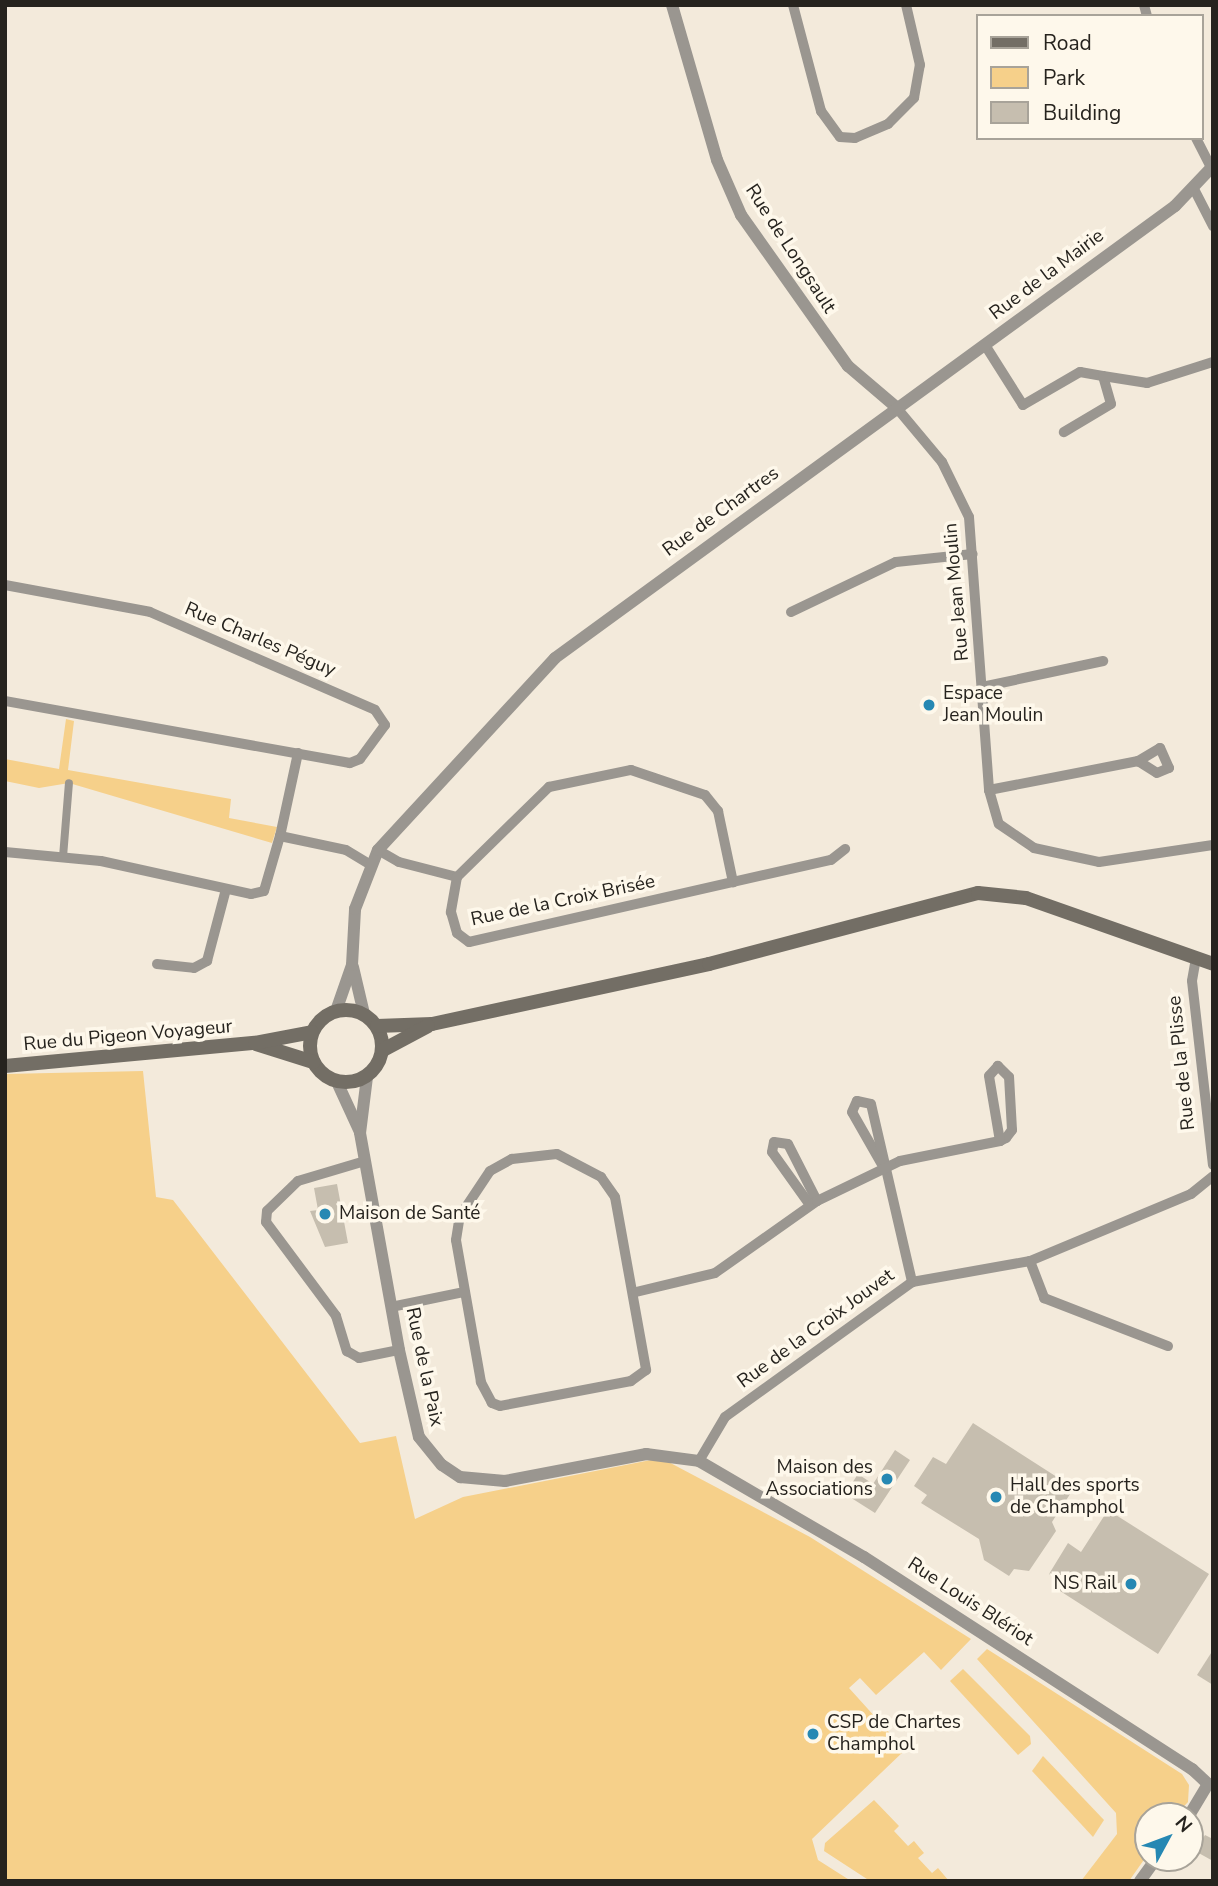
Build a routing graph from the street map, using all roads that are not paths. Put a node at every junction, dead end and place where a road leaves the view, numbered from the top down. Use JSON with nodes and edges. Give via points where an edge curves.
{"nodes":[{"id":1,"x":672,"y":5,"type":"edge"},
{"id":2,"x":793,"y":5,"type":"edge"},
{"id":3,"x":906,"y":5,"type":"edge"},
{"id":4,"x":1197,"y":140,"type":"edge"},
{"id":5,"x":1212,"y":167,"type":"edge"},
{"id":6,"x":1194,"y":189,"type":"junction"},
{"id":7,"x":1213,"y":226,"type":"edge"},
{"id":8,"x":985,"y":345,"type":"junction"},
{"id":9,"x":1213,"y":362,"type":"edge"},
{"id":10,"x":1103,"y":376,"type":"junction"},
{"id":11,"x":896,"y":407,"type":"junction"},
{"id":12,"x":1064,"y":432,"type":"dead end"},
{"id":13,"x":973,"y":554,"type":"junction"},
{"id":14,"x":5,"y":585,"type":"edge"},
{"id":15,"x":791,"y":612,"type":"dead end"},
{"id":16,"x":1103,"y":661,"type":"dead end"},
{"id":17,"x":982,"y":687,"type":"junction"},
{"id":18,"x":5,"y":701,"type":"edge"},
{"id":19,"x":298,"y":753,"type":"junction"},
{"id":20,"x":1138,"y":761,"type":"dead end"},
{"id":21,"x":69,"y":783,"type":"dead end"},
{"id":22,"x":989,"y":790,"type":"junction"},
{"id":23,"x":280,"y":836,"type":"junction"},
{"id":24,"x":1213,"y":845,"type":"edge"},
{"id":25,"x":845,"y":849,"type":"dead end"},
{"id":26,"x":378,"y":850,"type":"junction"},
{"id":27,"x":5,"y":852,"type":"edge"},
{"id":28,"x":63,"y":857,"type":"junction"},
{"id":29,"x":371,"y":865,"type":"junction"},
{"id":30,"x":457,"y":877,"type":"junction"},
{"id":31,"x":733,"y":882,"type":"junction"},
{"id":32,"x":226,"y":889,"type":"junction"},
{"id":33,"x":1196,"y":958,"type":"junction"},
{"id":34,"x":157,"y":964,"type":"dead end"},
{"id":35,"x":1213,"y":964,"type":"edge"},
{"id":36,"x":352,"y":965,"type":"junction"},
{"id":37,"x":337,"y":1011,"type":"junction"},
{"id":38,"x":364,"y":1014,"type":"junction"},
{"id":39,"x":432,"y":1024,"type":"junction"},
{"id":40,"x":377,"y":1026,"type":"junction"},
{"id":41,"x":312,"y":1032,"type":"junction"},
{"id":42,"x":255,"y":1043,"type":"junction"},
{"id":43,"x":383,"y":1051,"type":"junction"},
{"id":44,"x":313,"y":1062,"type":"junction"},
{"id":45,"x":5,"y":1066,"type":"edge"},
{"id":46,"x":366,"y":1077,"type":"junction"},
{"id":47,"x":337,"y":1082,"type":"junction"},
{"id":48,"x":360,"y":1133,"type":"junction"},
{"id":49,"x":1000,"y":1141,"type":"junction"},
{"id":50,"x":365,"y":1161,"type":"junction"},
{"id":51,"x":1213,"y":1165,"type":"edge"},
{"id":52,"x":884,"y":1168,"type":"junction"},
{"id":53,"x":1213,"y":1176,"type":"edge"},
{"id":54,"x":813,"y":1203,"type":"junction"},
{"id":55,"x":1030,"y":1261,"type":"junction"},
{"id":56,"x":912,"y":1282,"type":"junction"},
{"id":57,"x":464,"y":1292,"type":"junction"},
{"id":58,"x":636,"y":1292,"type":"junction"},
{"id":59,"x":391,"y":1307,"type":"junction"},
{"id":60,"x":1168,"y":1346,"type":"dead end"},
{"id":61,"x":399,"y":1350,"type":"junction"},
{"id":62,"x":699,"y":1461,"type":"junction"},
{"id":63,"x":1211,"y":1786,"type":"edge"},
{"id":64,"x":1199,"y":1802,"type":"edge"}],
"edges":[{"from":1,"to":11,"type":"street","name":"Rue de Longsault","via":[[717,160],[741,215],[848,366]]},
{"from":2,"to":3,"type":"street","via":[[821,111],[840,137],[855,138],[888,124],[914,98],[920,65]]},
{"from":4,"to":5,"type":"street"},
{"from":5,"to":6,"type":"street","name":"Rue de la Mairie"},
{"from":6,"to":7,"type":"street"},
{"from":6,"to":8,"type":"street","name":"Rue de la Mairie"},
{"from":8,"to":10,"type":"street","via":[[1023,405],[1080,372]]},
{"from":8,"to":11,"type":"street","name":"Rue de la Mairie"},
{"from":9,"to":10,"type":"street","via":[[1147,383]]},
{"from":10,"to":12,"type":"street","via":[[1111,404]]},
{"from":11,"to":13,"type":"street","name":"Rue Jean Moulin","via":[[909,417],[963,496]]},
{"from":11,"to":26,"type":"street","name":"Rue de Chartres","via":[[748,521],[656,580],[537,676]]},
{"from":13,"to":15,"type":"street","via":[[896,562]]},
{"from":13,"to":17,"type":"street","name":"Rue Jean Moulin"},
{"from":14,"to":19,"type":"street","name":"Rue Charles Péguy","via":[[150,612],[382,715],[384,731],[355,762]]},
{"from":16,"to":17,"type":"street"},
{"from":17,"to":22,"type":"street","name":"Rue Jean Moulin"},
{"from":18,"to":19,"type":"street","name":"Rue Charles Péguy"},
{"from":19,"to":23,"type":"street"},
{"from":20,"to":22,"type":"street"},
{"from":21,"to":28,"type":"street"},
{"from":22,"to":24,"type":"street","name":"Rue Jean Moulin","via":[[994,814],[1013,839],[1073,858],[1135,860]]},
{"from":23,"to":29,"type":"street","via":[[346,850]]},
{"from":23,"to":32,"type":"street","via":[[264,891]]},
{"from":25,"to":31,"type":"street","name":"Rue de la Croix Brisée","via":[[831,860]]},
{"from":26,"to":29,"type":"street","name":"Rue de Chartres"},
{"from":26,"to":30,"type":"street","via":[[399,862]]},
{"from":27,"to":28,"type":"street"},
{"from":28,"to":32,"type":"street"},
{"from":29,"to":36,"type":"street","name":"Rue de Chartres","via":[[355,909]]},
{"from":30,"to":31,"type":"street","name":"Rue de la Croix Brisée","via":[[451,912],[457,933],[469,942]]},
{"from":30,"to":31,"type":"street","via":[[549,787],[631,770],[705,795],[718,811]]},
{"from":32,"to":34,"type":"street","via":[[207,961],[194,968]]},
{"from":33,"to":35,"type":"main road"},
{"from":33,"to":39,"type":"main road","via":[[1026,898],[978,893],[709,964]]},
{"from":33,"to":51,"type":"street","name":"Rue de la Plisse","via":[[1192,981]]},
{"from":36,"to":37,"type":"street"},
{"from":36,"to":38,"type":"street"},
{"from":37,"to":38,"type":"main road"},
{"from":37,"to":41,"type":"main road"},
{"from":38,"to":40,"type":"main road"},
{"from":39,"to":40,"type":"main road"},
{"from":39,"to":43,"type":"main road"},
{"from":40,"to":43,"type":"main road"},
{"from":41,"to":42,"type":"main road","name":"Rue du Pigeon Voyageur"},
{"from":41,"to":44,"type":"main road"},
{"from":42,"to":44,"type":"main road","name":"Rue du Pigeon Voyageur"},
{"from":42,"to":45,"type":"main road","name":"Rue du Pigeon Voyageur"},
{"from":43,"to":46,"type":"main road"},
{"from":44,"to":47,"type":"main road"},
{"from":46,"to":47,"type":"main road"},
{"from":46,"to":48,"type":"street","name":"Rue de la Paix"},
{"from":47,"to":48,"type":"street","name":"Rue de la Paix"},
{"from":48,"to":50,"type":"street","name":"Rue de la Paix"},
{"from":49,"to":49,"type":"street","via":[[1012,1130],[1009,1077],[998,1066],[989,1076]]},
{"from":49,"to":52,"type":"street"},
{"from":50,"to":59,"type":"street","name":"Rue de la Paix"},
{"from":50,"to":61,"type":"street","via":[[298,1181],[267,1212],[266,1222],[336,1316],[347,1351],[359,1358]]},
{"from":52,"to":52,"type":"street","via":[[871,1104],[857,1101],[852,1112]]},
{"from":52,"to":54,"type":"street"},
{"from":52,"to":56,"type":"street"},
{"from":53,"to":55,"type":"street","name":"Rue de la Croix Jouvet","via":[[1191,1194]]},
{"from":54,"to":54,"type":"street","via":[[788,1144],[774,1142],[772,1152]]},
{"from":54,"to":58,"type":"street","via":[[715,1273]]},
{"from":55,"to":56,"type":"street","name":"Rue de la Croix Jouvet"},
{"from":55,"to":60,"type":"street","via":[[1044,1298]]},
{"from":56,"to":62,"type":"street","name":"Rue de la Croix Jouvet","via":[[725,1418]]},
{"from":57,"to":58,"type":"street","via":[[485,1395],[492,1403],[510,1406],[640,1376],[648,1360]]},
{"from":57,"to":58,"type":"street","via":[[456,1240],[472,1190],[512,1159],[557,1154],[601,1177],[615,1197]]},
{"from":57,"to":59,"type":"street"},
{"from":59,"to":61,"type":"street","name":"Rue de la Paix"},
{"from":61,"to":62,"type":"street","name":"Rue de la Paix","via":[[419,1437],[428,1452],[460,1477],[505,1481],[654,1453]]},
{"from":62,"to":63,"type":"street","name":"Rue Louis Blériot","via":[[864,1557]]},
{"from":63,"to":64,"type":"street"}]}
